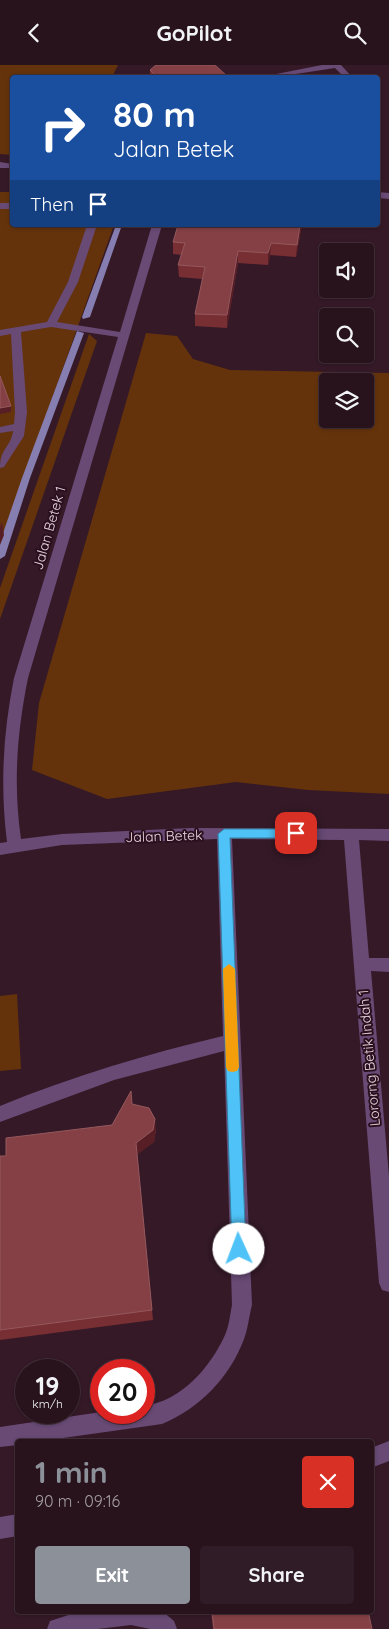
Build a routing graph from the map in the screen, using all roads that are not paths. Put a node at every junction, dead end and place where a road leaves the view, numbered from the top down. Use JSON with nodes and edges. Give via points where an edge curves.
{"nodes":[{"id":1,"x":337,"y":65,"type":"edge"},
{"id":2,"x":304,"y":74,"type":"edge"},
{"id":3,"x":291,"y":75,"type":"edge"},
{"id":4,"x":346,"y":75,"type":"edge"},
{"id":5,"x":91,"y":227,"type":"edge"},
{"id":6,"x":156,"y":227,"type":"edge"},
{"id":7,"x":51,"y":324,"type":"junction"},
{"id":8,"x":16,"y":330,"type":"junction"},
{"id":9,"x":0,"y":333,"type":"edge"},
{"id":10,"x":122,"y":335,"type":"junction"},
{"id":11,"x":19,"y":426,"type":"junction"},
{"id":12,"x":0,"y":430,"type":"edge"},
{"id":13,"x":0,"y":465,"type":"edge"},
{"id":14,"x":350,"y":833,"type":"junction"},
{"id":15,"x":224,"y":834,"type":"junction"},
{"id":16,"x":389,"y":835,"type":"edge"},
{"id":17,"x":7,"y":847,"type":"edge"},
{"id":18,"x":361,"y":964,"type":"junction"},
{"id":19,"x":389,"y":965,"type":"edge"},
{"id":20,"x":231,"y":1042,"type":"junction"},
{"id":21,"x":0,"y":1115,"type":"edge"},
{"id":22,"x":389,"y":1283,"type":"edge"},
{"id":23,"x":0,"y":1437,"type":"edge"},
{"id":24,"x":389,"y":1451,"type":"edge"},
{"id":25,"x":374,"y":1457,"type":"edge"},
{"id":26,"x":15,"y":1526,"type":"edge"},
{"id":27,"x":0,"y":1528,"type":"edge"},
{"id":28,"x":132,"y":1614,"type":"edge"},
{"id":29,"x":143,"y":1614,"type":"edge"},
{"id":30,"x":58,"y":1629,"type":"edge"},
{"id":31,"x":166,"y":1629,"type":"edge"}],
"edges":[{"from":1,"to":2,"type":"street"},
{"from":1,"to":4,"type":"street"},
{"from":2,"to":3,"type":"street"},
{"from":5,"to":7,"type":"street","via":[[73,283]]},
{"from":6,"to":10,"type":"street","name":"Jalan Betek 1"},
{"from":7,"to":8,"type":"street"},
{"from":7,"to":10,"type":"street"},
{"from":8,"to":9,"type":"street"},
{"from":8,"to":11,"type":"street","via":[[21,391]]},
{"from":10,"to":17,"type":"street","name":"Jalan Betek 1","via":[[13,713],[7,781]]},
{"from":11,"to":12,"type":"street"},
{"from":11,"to":13,"type":"street","via":[[18,436]]},
{"from":14,"to":15,"type":"street","name":"Jalan Betek"},
{"from":14,"to":16,"type":"street","name":"Jalan Betek"},
{"from":14,"to":18,"type":"street","name":"Lororng Betik Indah 1"},
{"from":15,"to":17,"type":"street","name":"Jalan Betek","via":[[53,840]]},
{"from":15,"to":20,"type":"street"},
{"from":18,"to":19,"type":"street"},
{"from":18,"to":22,"type":"street","name":"Lororng Betik Indah 1"},
{"from":20,"to":21,"type":"street","via":[[161,1057],[50,1093]]},
{"from":20,"to":23,"type":"street","via":[[242,1305],[235,1337],[216,1370],[192,1396],[162,1414]]},
{"from":24,"to":25,"type":"street"},
{"from":26,"to":27,"type":"street"},
{"from":28,"to":30,"type":"street","via":[[103,1617]]},
{"from":29,"to":31,"type":"street","via":[[162,1623]]}]}
